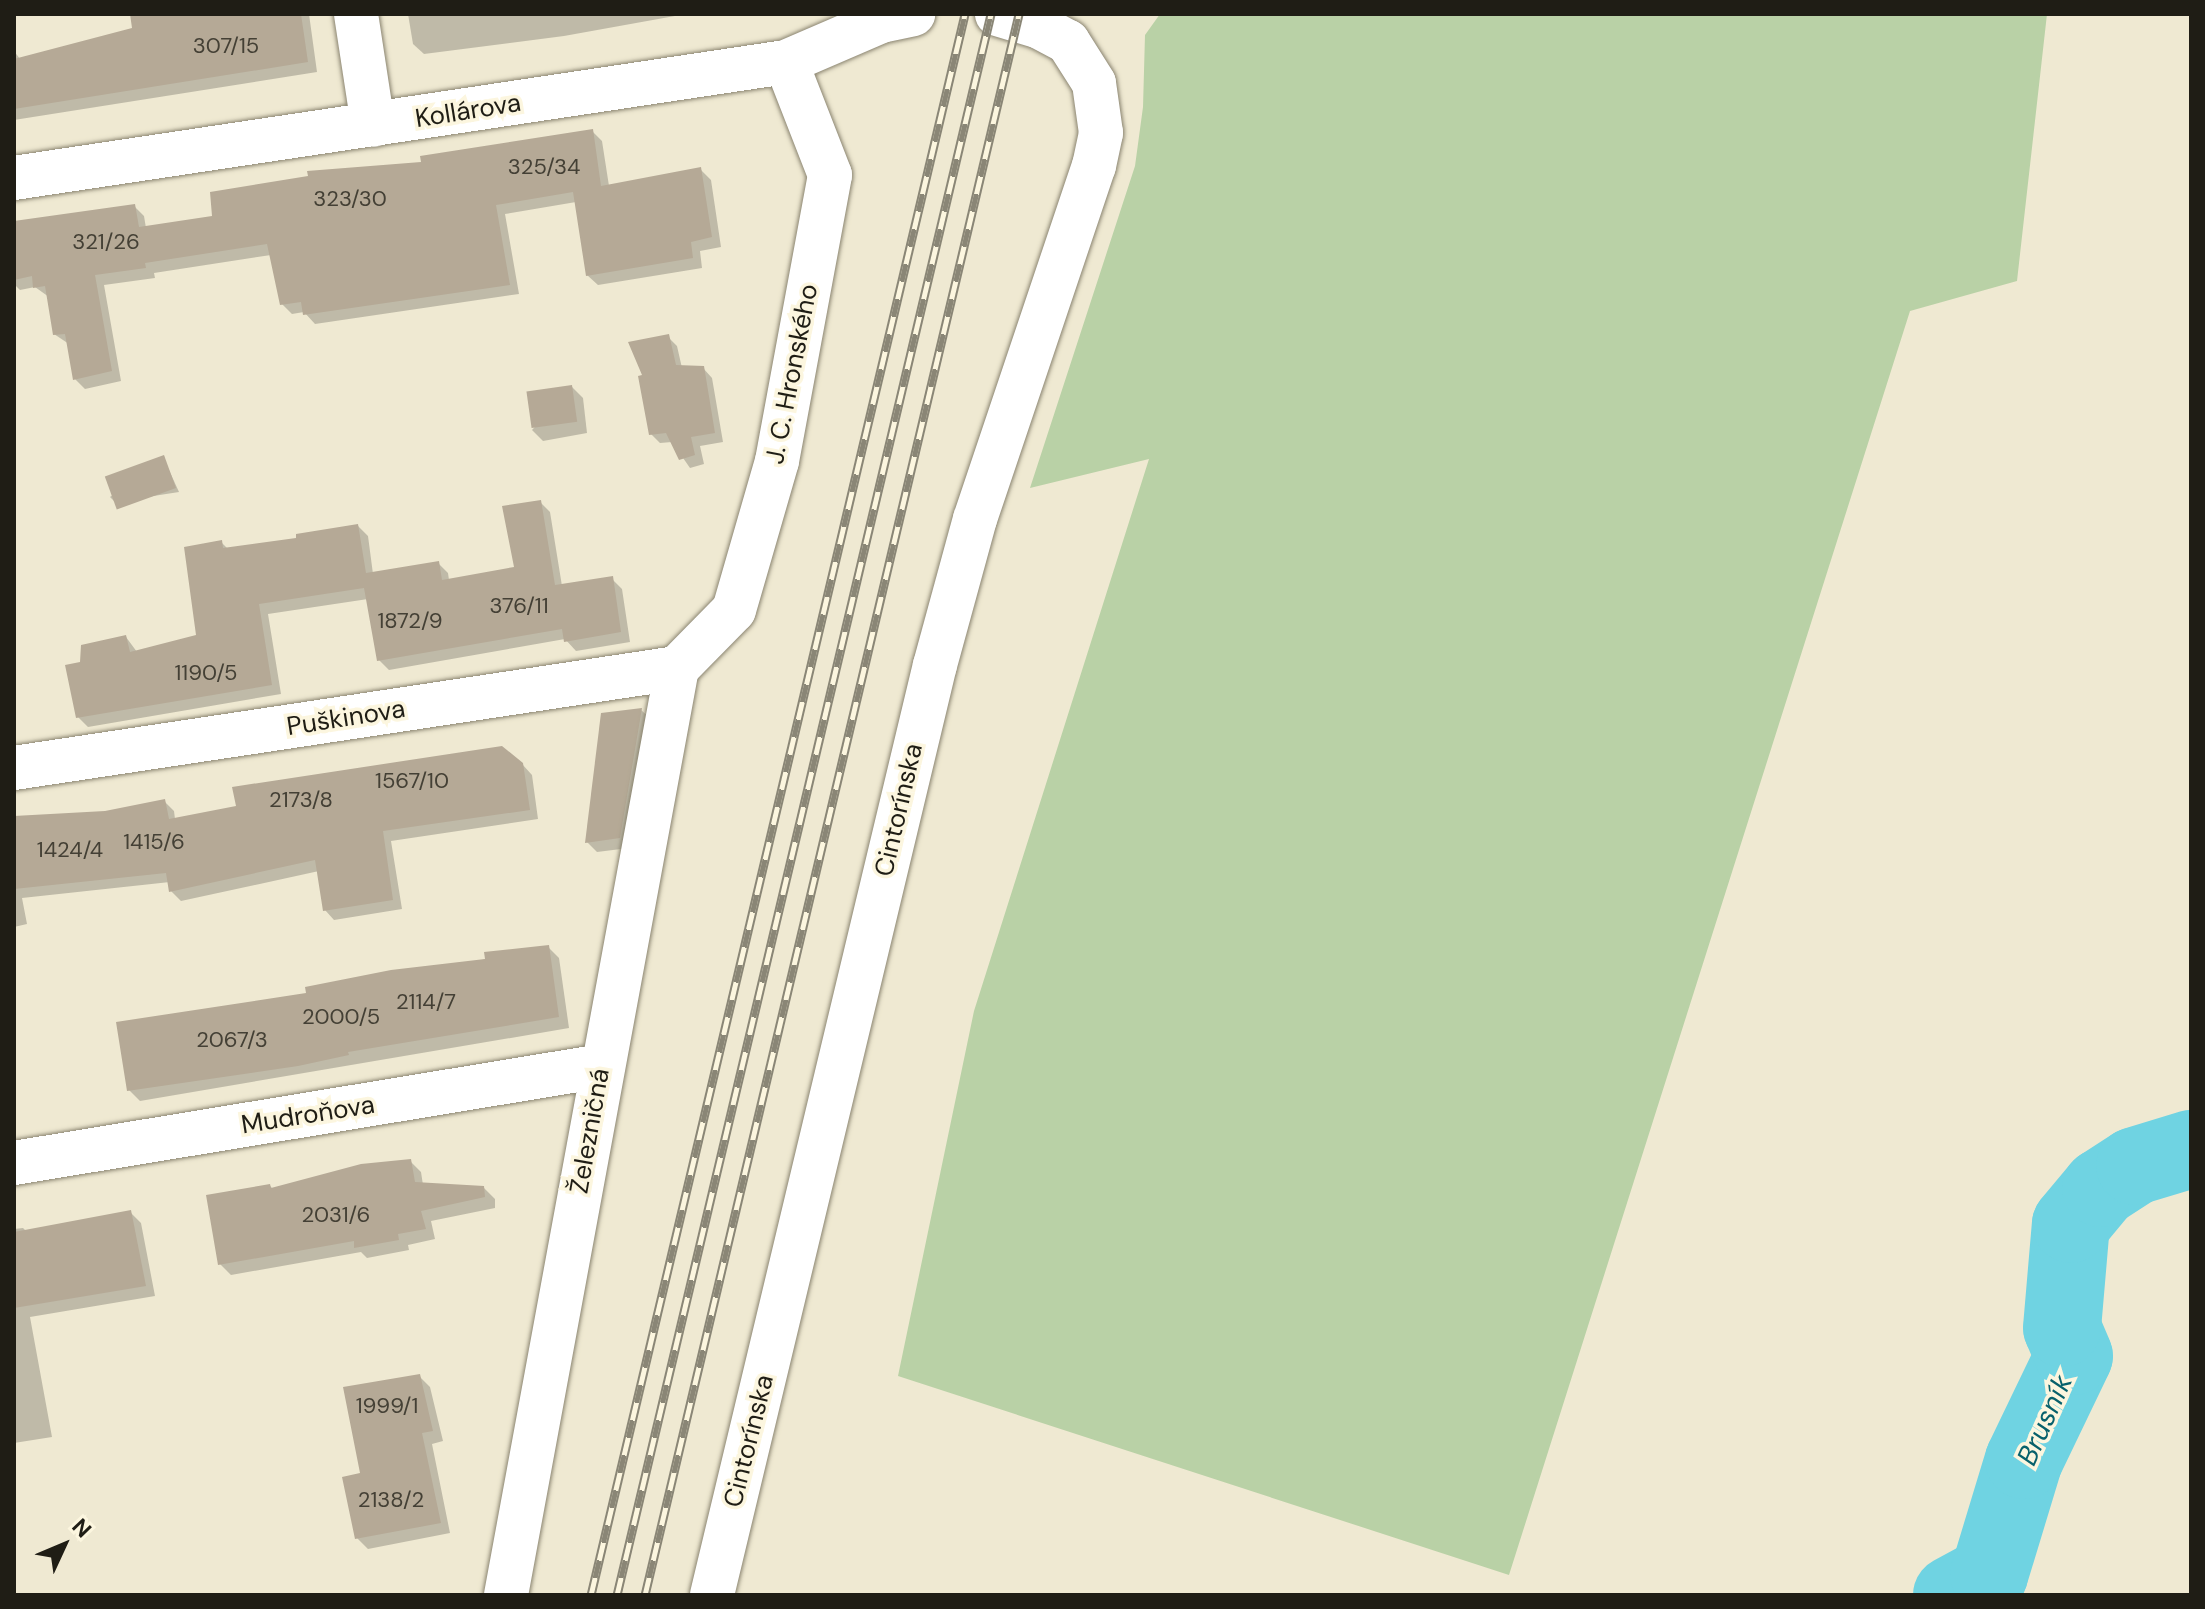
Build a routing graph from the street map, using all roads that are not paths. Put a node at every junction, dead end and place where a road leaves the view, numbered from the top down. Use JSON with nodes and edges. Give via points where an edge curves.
{"nodes":[{"id":1,"x":356,"y":14,"type":"edge"},
{"id":2,"x":997,"y":14,"type":"edge"},
{"id":3,"x":892,"y":16,"type":"edge"},
{"id":4,"x":786,"y":62,"type":"junction"},
{"id":5,"x":373,"y":125,"type":"junction"},
{"id":6,"x":14,"y":178,"type":"edge"},
{"id":7,"x":677,"y":668,"type":"junction"},
{"id":8,"x":14,"y":768,"type":"edge"},
{"id":9,"x":602,"y":1066,"type":"junction"},
{"id":10,"x":14,"y":1163,"type":"edge"},
{"id":11,"x":506,"y":1595,"type":"edge"},
{"id":12,"x":712,"y":1595,"type":"edge"}],
"edges":[{"from":1,"to":5,"type":"street"},
{"from":2,"to":12,"type":"street","name":"Cintorínska","via":[[1068,42],[1089,72],[1101,133],[994,460],[935,665]]},
{"from":3,"to":4,"type":"street","name":"Kollárova"},
{"from":4,"to":5,"type":"street","name":"Kollárova"},
{"from":4,"to":7,"type":"street","name":"J. C. Hronského","via":[[830,175],[777,461],[734,610]]},
{"from":5,"to":6,"type":"street","name":"Kollárova"},
{"from":7,"to":8,"type":"street","name":"Puškinova"},
{"from":7,"to":9,"type":"street","name":"Železničná"},
{"from":9,"to":10,"type":"street","name":"Mudroňova"},
{"from":9,"to":11,"type":"street","name":"Železničná"}]}
